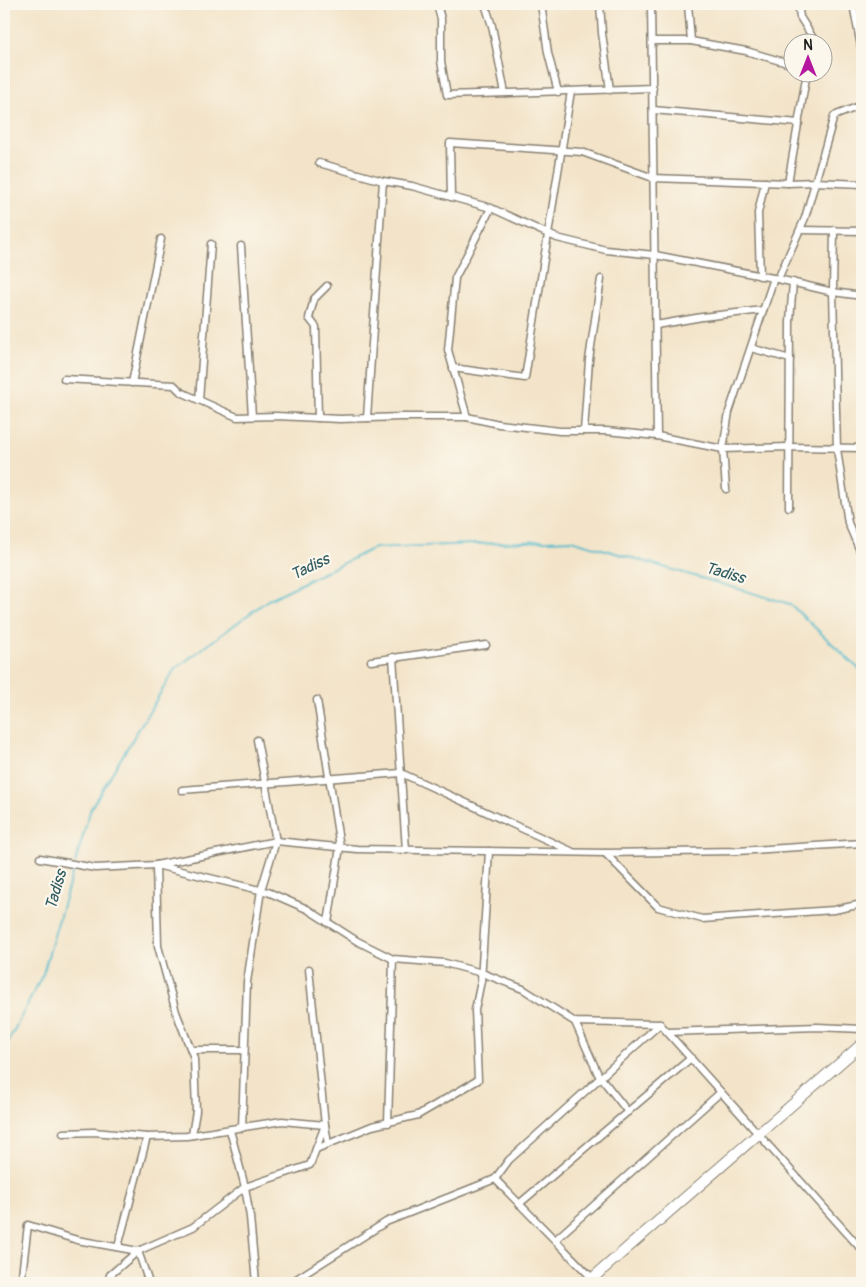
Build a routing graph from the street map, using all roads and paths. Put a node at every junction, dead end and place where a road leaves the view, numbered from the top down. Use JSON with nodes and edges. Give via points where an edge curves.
{"nodes":[{"id":1,"x":437,"y":4,"type":"edge"},
{"id":2,"x":485,"y":4,"type":"edge"},
{"id":3,"x":541,"y":4,"type":"edge"},
{"id":4,"x":600,"y":4,"type":"edge"},
{"id":5,"x":651,"y":4,"type":"edge"},
{"id":6,"x":688,"y":4,"type":"edge"},
{"id":7,"x":798,"y":4,"type":"edge"},
{"id":8,"x":853,"y":4,"type":"edge"},
{"id":9,"x":809,"y":32,"type":"edge"},
{"id":10,"x":652,"y":41,"type":"junction"},
{"id":11,"x":691,"y":41,"type":"junction"},
{"id":12,"x":862,"y":52,"type":"edge"},
{"id":13,"x":784,"y":62,"type":"edge"},
{"id":14,"x":805,"y":82,"type":"edge"},
{"id":15,"x":653,"y":88,"type":"junction"},
{"id":16,"x":610,"y":90,"type":"junction"},
{"id":17,"x":571,"y":91,"type":"junction"},
{"id":18,"x":558,"y":92,"type":"junction"},
{"id":19,"x":505,"y":93,"type":"junction"},
{"id":20,"x":862,"y":105,"type":"edge"},
{"id":21,"x":653,"y":110,"type":"junction"},
{"id":22,"x":799,"y":123,"type":"junction"},
{"id":23,"x":561,"y":151,"type":"junction"},
{"id":24,"x":319,"y":163,"type":"dead end"},
{"id":25,"x":653,"y":178,"type":"junction"},
{"id":26,"x":383,"y":181,"type":"junction"},
{"id":27,"x":765,"y":182,"type":"junction"},
{"id":28,"x":815,"y":182,"type":"junction"},
{"id":29,"x":788,"y":183,"type":"junction"},
{"id":30,"x":862,"y":184,"type":"edge"},
{"id":31,"x":450,"y":197,"type":"junction"},
{"id":32,"x":491,"y":208,"type":"junction"},
{"id":33,"x":800,"y":230,"type":"junction"},
{"id":34,"x":834,"y":230,"type":"junction"},
{"id":35,"x":862,"y":231,"type":"edge"},
{"id":36,"x":547,"y":233,"type":"junction"},
{"id":37,"x":161,"y":239,"type":"dead end"},
{"id":38,"x":211,"y":244,"type":"dead end"},
{"id":39,"x":241,"y":246,"type":"dead end"},
{"id":40,"x":655,"y":255,"type":"junction"},
{"id":41,"x":760,"y":276,"type":"junction"},
{"id":42,"x":776,"y":278,"type":"junction"},
{"id":43,"x":601,"y":279,"type":"dead end"},
{"id":44,"x":794,"y":282,"type":"junction"},
{"id":45,"x":327,"y":286,"type":"dead end"},
{"id":46,"x":833,"y":292,"type":"junction"},
{"id":47,"x":862,"y":296,"type":"edge"},
{"id":48,"x":763,"y":310,"type":"junction"},
{"id":49,"x":656,"y":325,"type":"junction"},
{"id":50,"x":751,"y":348,"type":"junction"},
{"id":51,"x":790,"y":359,"type":"junction"},
{"id":52,"x":453,"y":368,"type":"junction"},
{"id":53,"x":64,"y":379,"type":"dead end"},
{"id":54,"x":132,"y":383,"type":"junction"},
{"id":55,"x":199,"y":400,"type":"junction"},
{"id":56,"x":252,"y":416,"type":"junction"},
{"id":57,"x":467,"y":417,"type":"junction"},
{"id":58,"x":318,"y":418,"type":"junction"},
{"id":59,"x":367,"y":418,"type":"junction"},
{"id":60,"x":584,"y":430,"type":"junction"},
{"id":61,"x":657,"y":436,"type":"junction"},
{"id":62,"x":788,"y":447,"type":"junction"},
{"id":63,"x":862,"y":448,"type":"edge"},
{"id":64,"x":723,"y":449,"type":"junction"},
{"id":65,"x":837,"y":449,"type":"junction"},
{"id":66,"x":726,"y":489,"type":"dead end"},
{"id":67,"x":789,"y":507,"type":"dead end"},
{"id":68,"x":862,"y":552,"type":"edge"},
{"id":69,"x":486,"y":645,"type":"dead end"},
{"id":70,"x":393,"y":657,"type":"junction"},
{"id":71,"x":371,"y":661,"type":"dead end"},
{"id":72,"x":317,"y":700,"type":"dead end"},
{"id":73,"x":257,"y":740,"type":"dead end"},
{"id":74,"x":401,"y":773,"type":"junction"},
{"id":75,"x":329,"y":780,"type":"junction"},
{"id":76,"x":265,"y":783,"type":"junction"},
{"id":77,"x":182,"y":790,"type":"dead end"},
{"id":78,"x":276,"y":841,"type":"junction"},
{"id":79,"x":862,"y":843,"type":"edge"},
{"id":80,"x":340,"y":847,"type":"junction"},
{"id":81,"x":406,"y":850,"type":"junction"},
{"id":82,"x":488,"y":851,"type":"junction"},
{"id":83,"x":573,"y":852,"type":"junction"},
{"id":84,"x":605,"y":853,"type":"junction"},
{"id":85,"x":40,"y":858,"type":"dead end"},
{"id":86,"x":156,"y":865,"type":"junction"},
{"id":87,"x":261,"y":890,"type":"junction"},
{"id":88,"x":862,"y":904,"type":"edge"},
{"id":89,"x":328,"y":923,"type":"junction"},
{"id":90,"x":393,"y":959,"type":"junction"},
{"id":91,"x":309,"y":969,"type":"dead end"},
{"id":92,"x":482,"y":973,"type":"junction"},
{"id":93,"x":575,"y":1022,"type":"junction"},
{"id":94,"x":660,"y":1024,"type":"junction"},
{"id":95,"x":862,"y":1029,"type":"edge"},
{"id":96,"x":668,"y":1032,"type":"junction"},
{"id":97,"x":862,"y":1044,"type":"edge"},
{"id":98,"x":191,"y":1050,"type":"junction"},
{"id":99,"x":244,"y":1050,"type":"junction"},
{"id":100,"x":691,"y":1058,"type":"junction"},
{"id":101,"x":601,"y":1077,"type":"junction"},
{"id":102,"x":721,"y":1092,"type":"junction"},
{"id":103,"x":628,"y":1112,"type":"junction"},
{"id":104,"x":388,"y":1122,"type":"junction"},
{"id":105,"x":325,"y":1125,"type":"junction"},
{"id":106,"x":242,"y":1128,"type":"junction"},
{"id":107,"x":230,"y":1130,"type":"junction"},
{"id":108,"x":63,"y":1132,"type":"dead end"},
{"id":109,"x":758,"y":1134,"type":"junction"},
{"id":110,"x":192,"y":1136,"type":"junction"},
{"id":111,"x":147,"y":1137,"type":"junction"},
{"id":112,"x":328,"y":1144,"type":"junction"},
{"id":113,"x":316,"y":1149,"type":"junction"},
{"id":114,"x":495,"y":1179,"type":"junction"},
{"id":115,"x":245,"y":1187,"type":"junction"},
{"id":116,"x":519,"y":1204,"type":"junction"},
{"id":117,"x":555,"y":1240,"type":"junction"},
{"id":118,"x":118,"y":1248,"type":"junction"},
{"id":119,"x":862,"y":1250,"type":"edge"},
{"id":120,"x":138,"y":1251,"type":"junction"},
{"id":121,"x":589,"y":1281,"type":"edge"},
{"id":122,"x":22,"y":1283,"type":"edge"},
{"id":123,"x":108,"y":1283,"type":"edge"},
{"id":124,"x":149,"y":1283,"type":"edge"},
{"id":125,"x":256,"y":1283,"type":"edge"},
{"id":126,"x":290,"y":1283,"type":"edge"}],
"edges":[{"from":1,"to":19,"type":"street","via":[[447,95]]},
{"from":2,"to":19,"type":"street"},
{"from":3,"to":18,"type":"street"},
{"from":4,"to":16,"type":"street"},
{"from":5,"to":10,"type":"street"},
{"from":6,"to":11,"type":"street"},
{"from":7,"to":9,"type":"street","via":[[800,17]]},
{"from":8,"to":12,"type":"street"},
{"from":10,"to":11,"type":"street"},
{"from":10,"to":15,"type":"street"},
{"from":11,"to":13,"type":"street"},
{"from":14,"to":22,"type":"street"},
{"from":15,"to":16,"type":"street"},
{"from":15,"to":21,"type":"street"},
{"from":16,"to":17,"type":"street"},
{"from":17,"to":18,"type":"street"},
{"from":17,"to":23,"type":"street"},
{"from":18,"to":19,"type":"street"},
{"from":20,"to":28,"type":"street","via":[[834,116]]},
{"from":21,"to":22,"type":"street"},
{"from":21,"to":25,"type":"street"},
{"from":22,"to":29,"type":"street"},
{"from":23,"to":25,"type":"street","via":[[582,152]]},
{"from":23,"to":31,"type":"street","via":[[450,144]]},
{"from":23,"to":36,"type":"street"},
{"from":24,"to":26,"type":"street"},
{"from":25,"to":27,"type":"street"},
{"from":25,"to":40,"type":"street"},
{"from":26,"to":31,"type":"street"},
{"from":26,"to":59,"type":"street"},
{"from":27,"to":29,"type":"street"},
{"from":27,"to":41,"type":"street","via":[[758,213]]},
{"from":28,"to":29,"type":"street"},
{"from":28,"to":30,"type":"street"},
{"from":28,"to":33,"type":"street"},
{"from":31,"to":32,"type":"street"},
{"from":32,"to":36,"type":"street"},
{"from":32,"to":52,"type":"street","via":[[455,278],[448,350]]},
{"from":33,"to":34,"type":"street"},
{"from":33,"to":42,"type":"street"},
{"from":34,"to":35,"type":"street"},
{"from":34,"to":46,"type":"street"},
{"from":36,"to":40,"type":"street","via":[[606,250]]},
{"from":36,"to":52,"type":"street","via":[[525,378]]},
{"from":37,"to":54,"type":"street"},
{"from":38,"to":55,"type":"street"},
{"from":39,"to":56,"type":"street"},
{"from":40,"to":41,"type":"street"},
{"from":40,"to":49,"type":"street"},
{"from":41,"to":42,"type":"street"},
{"from":42,"to":44,"type":"street"},
{"from":42,"to":48,"type":"street"},
{"from":43,"to":60,"type":"street","via":[[589,360]]},
{"from":44,"to":46,"type":"street"},
{"from":44,"to":51,"type":"street"},
{"from":45,"to":58,"type":"street","via":[[314,299],[309,318],[316,327]]},
{"from":46,"to":47,"type":"street"},
{"from":46,"to":65,"type":"street"},
{"from":48,"to":49,"type":"street"},
{"from":48,"to":50,"type":"street"},
{"from":49,"to":61,"type":"street"},
{"from":50,"to":51,"type":"street"},
{"from":50,"to":64,"type":"street","via":[[729,412]]},
{"from":51,"to":62,"type":"street"},
{"from":52,"to":57,"type":"street"},
{"from":53,"to":54,"type":"street"},
{"from":54,"to":55,"type":"street","via":[[174,385]]},
{"from":55,"to":56,"type":"street","via":[[238,417]]},
{"from":56,"to":58,"type":"street"},
{"from":57,"to":59,"type":"street"},
{"from":57,"to":60,"type":"street","via":[[499,424]]},
{"from":58,"to":59,"type":"street"},
{"from":60,"to":61,"type":"street"},
{"from":61,"to":64,"type":"street"},
{"from":62,"to":64,"type":"street"},
{"from":62,"to":65,"type":"street"},
{"from":62,"to":67,"type":"street"},
{"from":63,"to":65,"type":"street"},
{"from":64,"to":66,"type":"street"},
{"from":65,"to":68,"type":"street","via":[[848,522]]},
{"from":69,"to":70,"type":"street"},
{"from":70,"to":71,"type":"street"},
{"from":70,"to":74,"type":"street"},
{"from":72,"to":75,"type":"street"},
{"from":73,"to":76,"type":"street"},
{"from":74,"to":75,"type":"street"},
{"from":74,"to":81,"type":"street"},
{"from":74,"to":83,"type":"street"},
{"from":75,"to":76,"type":"street"},
{"from":75,"to":80,"type":"street"},
{"from":76,"to":77,"type":"street"},
{"from":76,"to":78,"type":"street"},
{"from":78,"to":80,"type":"street"},
{"from":78,"to":86,"type":"street"},
{"from":78,"to":87,"type":"street"},
{"from":79,"to":84,"type":"street","via":[[737,851]]},
{"from":80,"to":81,"type":"street"},
{"from":80,"to":89,"type":"street"},
{"from":81,"to":82,"type":"street"},
{"from":82,"to":83,"type":"street"},
{"from":82,"to":92,"type":"street"},
{"from":83,"to":84,"type":"street"},
{"from":84,"to":88,"type":"street","via":[[658,907],[702,919],[834,910]]},
{"from":85,"to":86,"type":"street","via":[[95,868]]},
{"from":86,"to":87,"type":"street"},
{"from":86,"to":98,"type":"street","via":[[158,946],[176,1012]]},
{"from":87,"to":89,"type":"street","via":[[307,909]]},
{"from":87,"to":99,"type":"street","via":[[247,982]]},
{"from":89,"to":90,"type":"street"},
{"from":90,"to":92,"type":"street","via":[[445,963]]},
{"from":90,"to":104,"type":"street"},
{"from":91,"to":105,"type":"street"},
{"from":92,"to":93,"type":"street","via":[[523,989]]},
{"from":92,"to":104,"type":"street","via":[[475,1010],[478,1080],[418,1115]]},
{"from":93,"to":94,"type":"street"},
{"from":93,"to":101,"type":"street"},
{"from":94,"to":96,"type":"street"},
{"from":94,"to":101,"type":"street"},
{"from":95,"to":96,"type":"street","via":[[818,1027]]},
{"from":96,"to":100,"type":"street"},
{"from":97,"to":109,"type":"main road"},
{"from":98,"to":99,"type":"street"},
{"from":98,"to":110,"type":"street","via":[[196,1111]]},
{"from":99,"to":106,"type":"street"},
{"from":100,"to":102,"type":"street"},
{"from":100,"to":103,"type":"street"},
{"from":101,"to":103,"type":"street"},
{"from":101,"to":114,"type":"street","via":[[509,1160]]},
{"from":102,"to":109,"type":"street"},
{"from":102,"to":117,"type":"street"},
{"from":103,"to":116,"type":"street"},
{"from":104,"to":112,"type":"street"},
{"from":105,"to":106,"type":"street","via":[[282,1121]]},
{"from":105,"to":112,"type":"street"},
{"from":105,"to":113,"type":"street"},
{"from":106,"to":107,"type":"street"},
{"from":107,"to":110,"type":"street"},
{"from":107,"to":115,"type":"street"},
{"from":108,"to":111,"type":"street"},
{"from":109,"to":119,"type":"street"},
{"from":109,"to":121,"type":"main road"},
{"from":110,"to":111,"type":"street"},
{"from":111,"to":118,"type":"street"},
{"from":112,"to":113,"type":"street"},
{"from":113,"to":115,"type":"street","via":[[310,1165]]},
{"from":114,"to":116,"type":"street"},
{"from":114,"to":126,"type":"street","via":[[386,1222]]},
{"from":115,"to":120,"type":"street","via":[[193,1227]]},
{"from":115,"to":125,"type":"street"},
{"from":116,"to":117,"type":"street"},
{"from":117,"to":121,"type":"street"},
{"from":118,"to":120,"type":"street"},
{"from":118,"to":122,"type":"street","via":[[28,1225]]},
{"from":120,"to":123,"type":"street","via":[[110,1275]]},
{"from":120,"to":124,"type":"street"}]}
